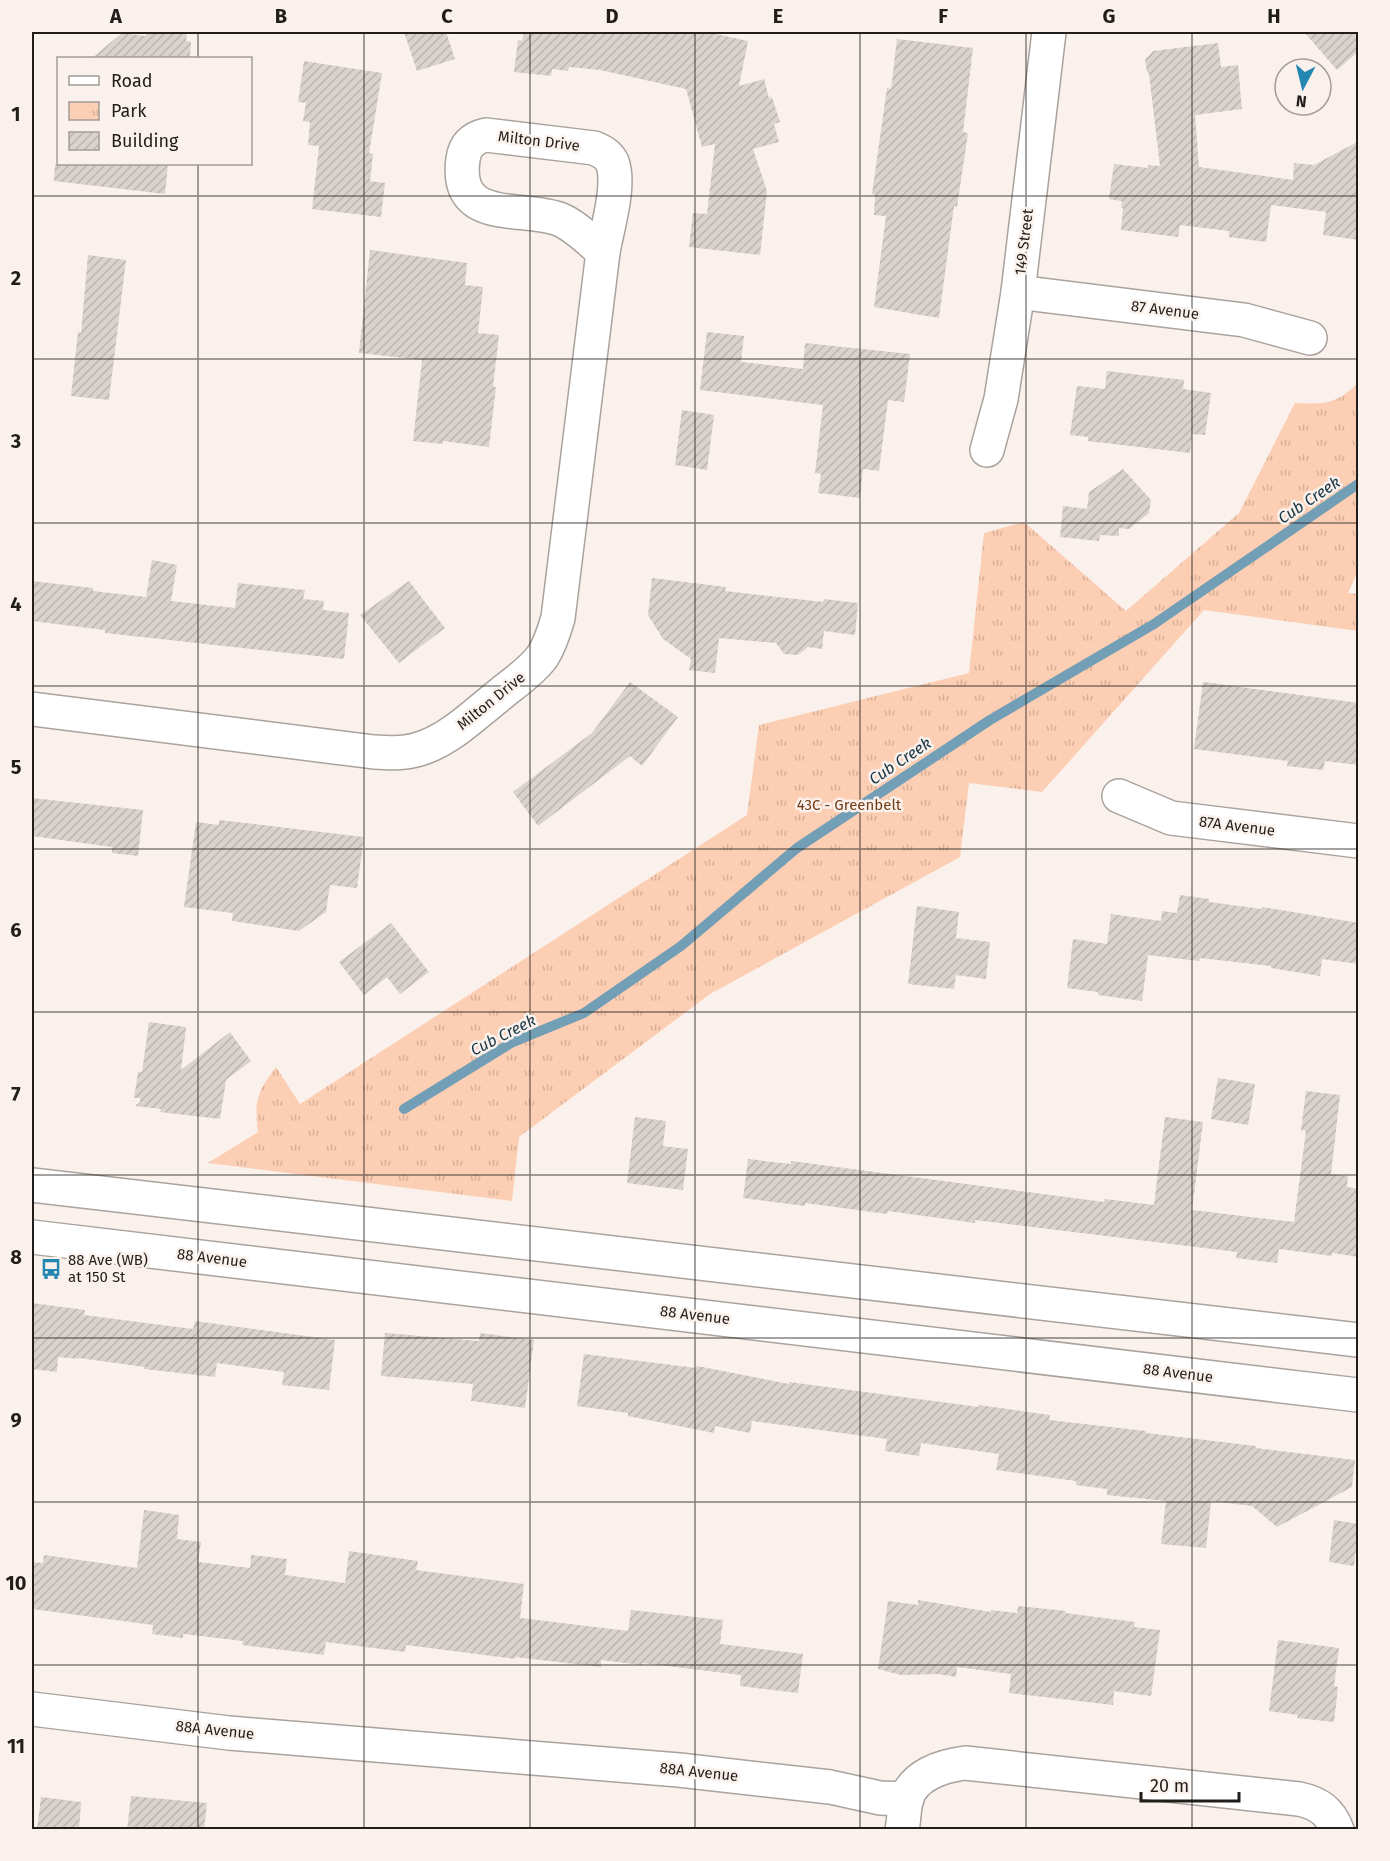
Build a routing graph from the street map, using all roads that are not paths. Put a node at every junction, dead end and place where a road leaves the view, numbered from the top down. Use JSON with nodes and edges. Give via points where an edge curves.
{"nodes":[{"id":1,"x":1049,"y":32,"type":"edge"},
{"id":2,"x":603,"y":252,"type":"junction"},
{"id":3,"x":1018,"y":292,"type":"junction"},
{"id":4,"x":1310,"y":338,"type":"dead end"},
{"id":5,"x":987,"y":450,"type":"dead end"},
{"id":6,"x":32,"y":709,"type":"edge"},
{"id":7,"x":1119,"y":796,"type":"dead end"},
{"id":8,"x":1359,"y":841,"type":"edge"},
{"id":9,"x":32,"y":1185,"type":"edge"},
{"id":10,"x":32,"y":1237,"type":"edge"},
{"id":11,"x":1359,"y":1340,"type":"edge"},
{"id":12,"x":1359,"y":1395,"type":"edge"},
{"id":13,"x":32,"y":1709,"type":"edge"},
{"id":14,"x":904,"y":1814,"type":"edge"},
{"id":15,"x":1337,"y":1830,"type":"edge"}],
"edges":[{"from":1,"to":3,"type":"street","name":"149 Street"},
{"from":2,"to":2,"type":"street","name":"Milton Drive","via":[[615,181],[607,155],[594,148],[486,135],[473,139],[463,156],[462,172],[463,186],[471,198],[484,207],[562,221]]},
{"from":2,"to":6,"type":"street","name":"Milton Drive","via":[[560,612],[543,655],[514,683],[439,741],[399,753]]},
{"from":3,"to":4,"type":"street","name":"87 Avenue","via":[[1244,320]]},
{"from":3,"to":5,"type":"street","name":"149 Street"},
{"from":7,"to":8,"type":"street","name":"87A Avenue","via":[[1171,818]]},
{"from":9,"to":11,"type":"street"},
{"from":10,"to":12,"type":"street","name":"88 Avenue"},
{"from":13,"to":14,"type":"street","name":"88A Avenue","via":[[229,1732],[679,1770],[830,1787],[880,1798]]},
{"from":14,"to":15,"type":"street","name":"88A Avenue","via":[[913,1788],[925,1776],[953,1765],[976,1763],[1299,1799],[1323,1808]]}]}
